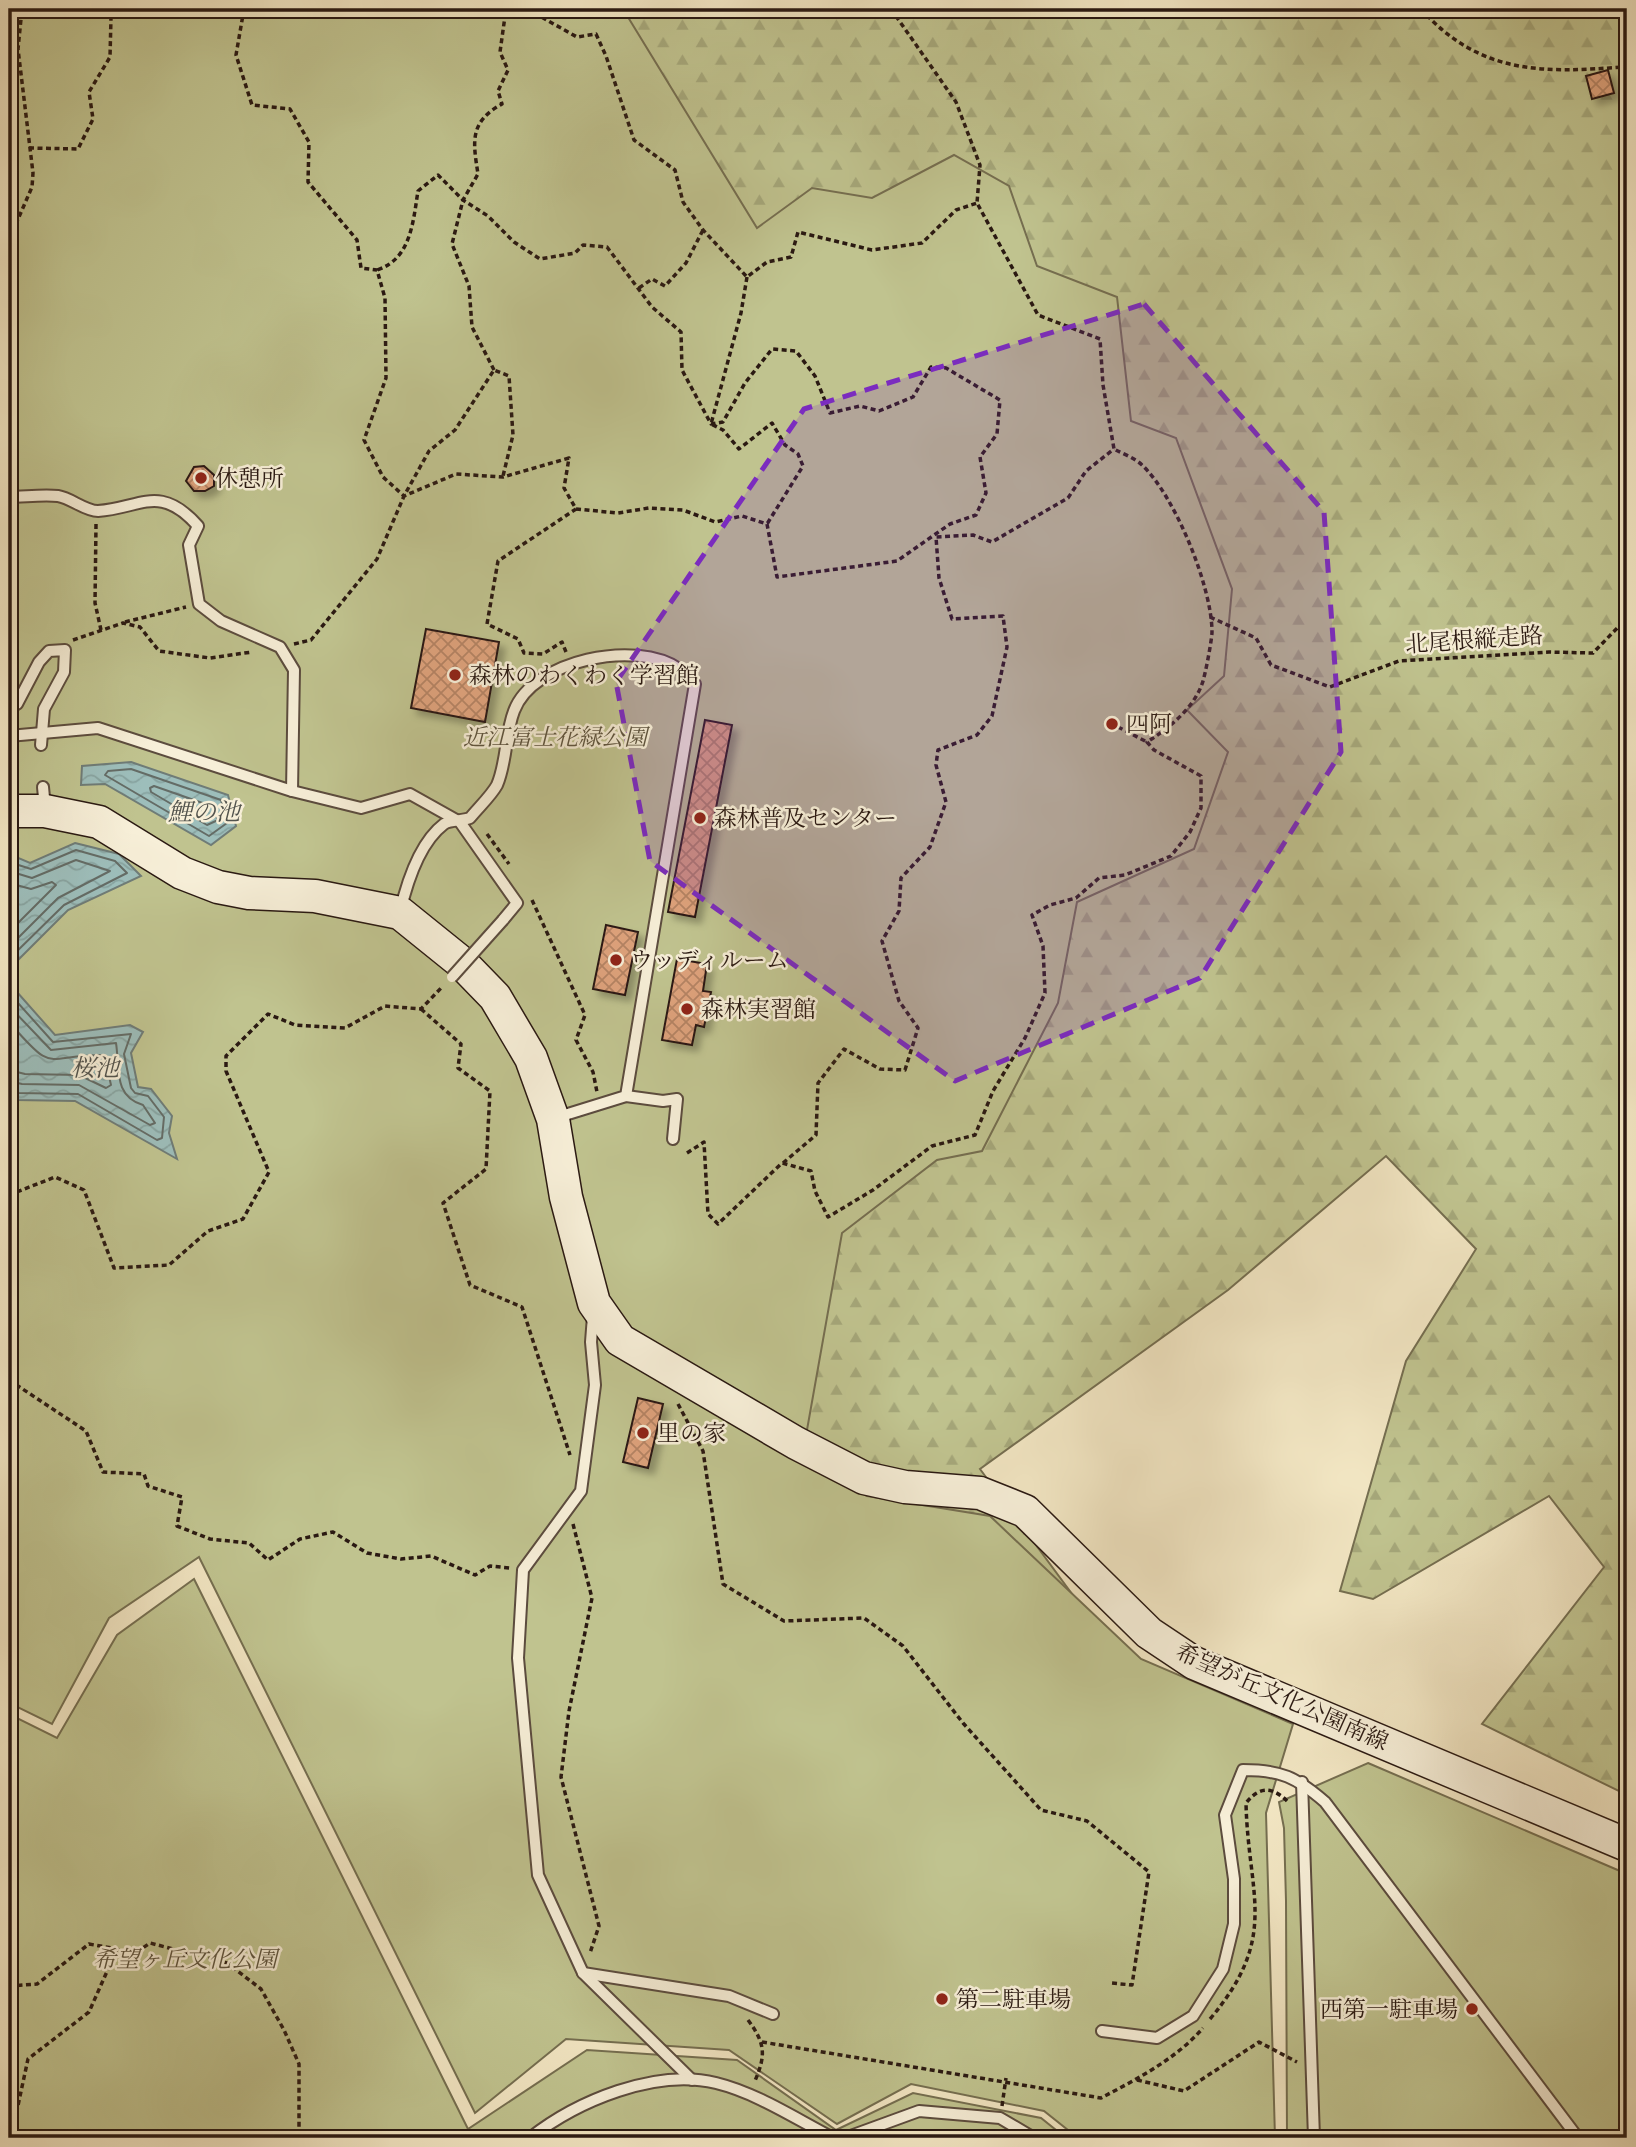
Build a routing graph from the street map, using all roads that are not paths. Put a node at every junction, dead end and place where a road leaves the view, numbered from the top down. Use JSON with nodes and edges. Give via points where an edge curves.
{"nodes":[{"id":1,"x":9,"y":497,"type":"edge"},
{"id":2,"x":17,"y":704,"type":"dead end"},
{"id":3,"x":9,"y":736,"type":"edge"},
{"id":4,"x":41,"y":739,"type":"junction"},
{"id":5,"x":292,"y":791,"type":"junction"},
{"id":6,"x":9,"y":811,"type":"edge"},
{"id":7,"x":465,"y":820,"type":"junction"},
{"id":8,"x":400,"y":913,"type":"junction"},
{"id":9,"x":452,"y":977,"type":"road end"},
{"id":10,"x":626,"y":1096,"type":"junction"},
{"id":11,"x":553,"y":1119,"type":"junction"},
{"id":12,"x":673,"y":1139,"type":"dead end"},
{"id":13,"x":594,"y":1303,"type":"junction"},
{"id":14,"x":1302,"y":1782,"type":"junction"},
{"id":15,"x":1627,"y":1845,"type":"edge"},
{"id":16,"x":583,"y":1973,"type":"junction"},
{"id":17,"x":773,"y":2014,"type":"dead end"},
{"id":18,"x":1102,"y":2031,"type":"dead end"},
{"id":19,"x":692,"y":2080,"type":"junction"},
{"id":20,"x":530,"y":2138,"type":"edge"},
{"id":21,"x":833,"y":2138,"type":"edge"},
{"id":22,"x":845,"y":2138,"type":"edge"},
{"id":23,"x":1034,"y":2138,"type":"edge"},
{"id":24,"x":1314,"y":2138,"type":"edge"},
{"id":25,"x":1578,"y":2138,"type":"edge"}],
"edges":[{"from":1,"to":5,"type":"lane","via":[[58,496],[96,511],[152,499],[191,518],[198,526],[189,545],[198,604],[221,621],[280,647],[294,670]]},
{"from":2,"to":4,"type":"lane","via":[[39,662],[49,651],[65,649],[64,672],[44,709]]},
{"from":3,"to":4,"type":"lane"},
{"from":4,"to":5,"type":"lane","via":[[98,728]]},
{"from":5,"to":7,"type":"lane","via":[[360,807],[410,794]]},
{"from":6,"to":8,"type":"main road","name":"希望が丘文化公園南線","via":[[44,799],[99,822],[182,873],[218,887],[314,896]]},
{"from":7,"to":8,"type":"lane","via":[[446,822],[419,857]]},
{"from":7,"to":9,"type":"lane","bridge":true,"via":[[517,903]]},
{"from":7,"to":10,"type":"lane","via":[[497,785],[514,711],[530,686],[571,664],[597,657],[639,656],[678,668],[695,684]]},
{"from":8,"to":11,"type":"main road","name":"希望が丘文化公園南線","via":[[462,963],[495,997],[531,1058]]},
{"from":10,"to":11,"type":"lane"},
{"from":10,"to":12,"type":"lane","via":[[677,1100]]},
{"from":11,"to":13,"type":"main road","name":"希望が丘文化公園南線","via":[[566,1197]]},
{"from":13,"to":15,"type":"main road","name":"希望が丘文化公園南線","via":[[620,1340],[658,1365],[864,1478],[905,1487],[979,1493],[1025,1511],[1149,1633],[1194,1663]]},
{"from":13,"to":16,"type":"lane","via":[[595,1385],[581,1491],[523,1570],[518,1658],[538,1875]]},
{"from":14,"to":18,"type":"lane","via":[[1273,1770],[1243,1770],[1225,1815],[1234,1879],[1234,1924],[1223,1969],[1193,2016],[1157,2038]]},
{"from":14,"to":24,"type":"lane"},
{"from":14,"to":25,"type":"lane","via":[[1325,1802]]},
{"from":16,"to":17,"type":"lane","via":[[729,1996]]},
{"from":16,"to":19,"type":"lane"},
{"from":19,"to":20,"type":"lane","via":[[633,2085],[545,2126]]},
{"from":19,"to":21,"type":"lane","via":[[750,2096]]},
{"from":22,"to":23,"type":"lane","via":[[919,2111],[1000,2118]]}]}
